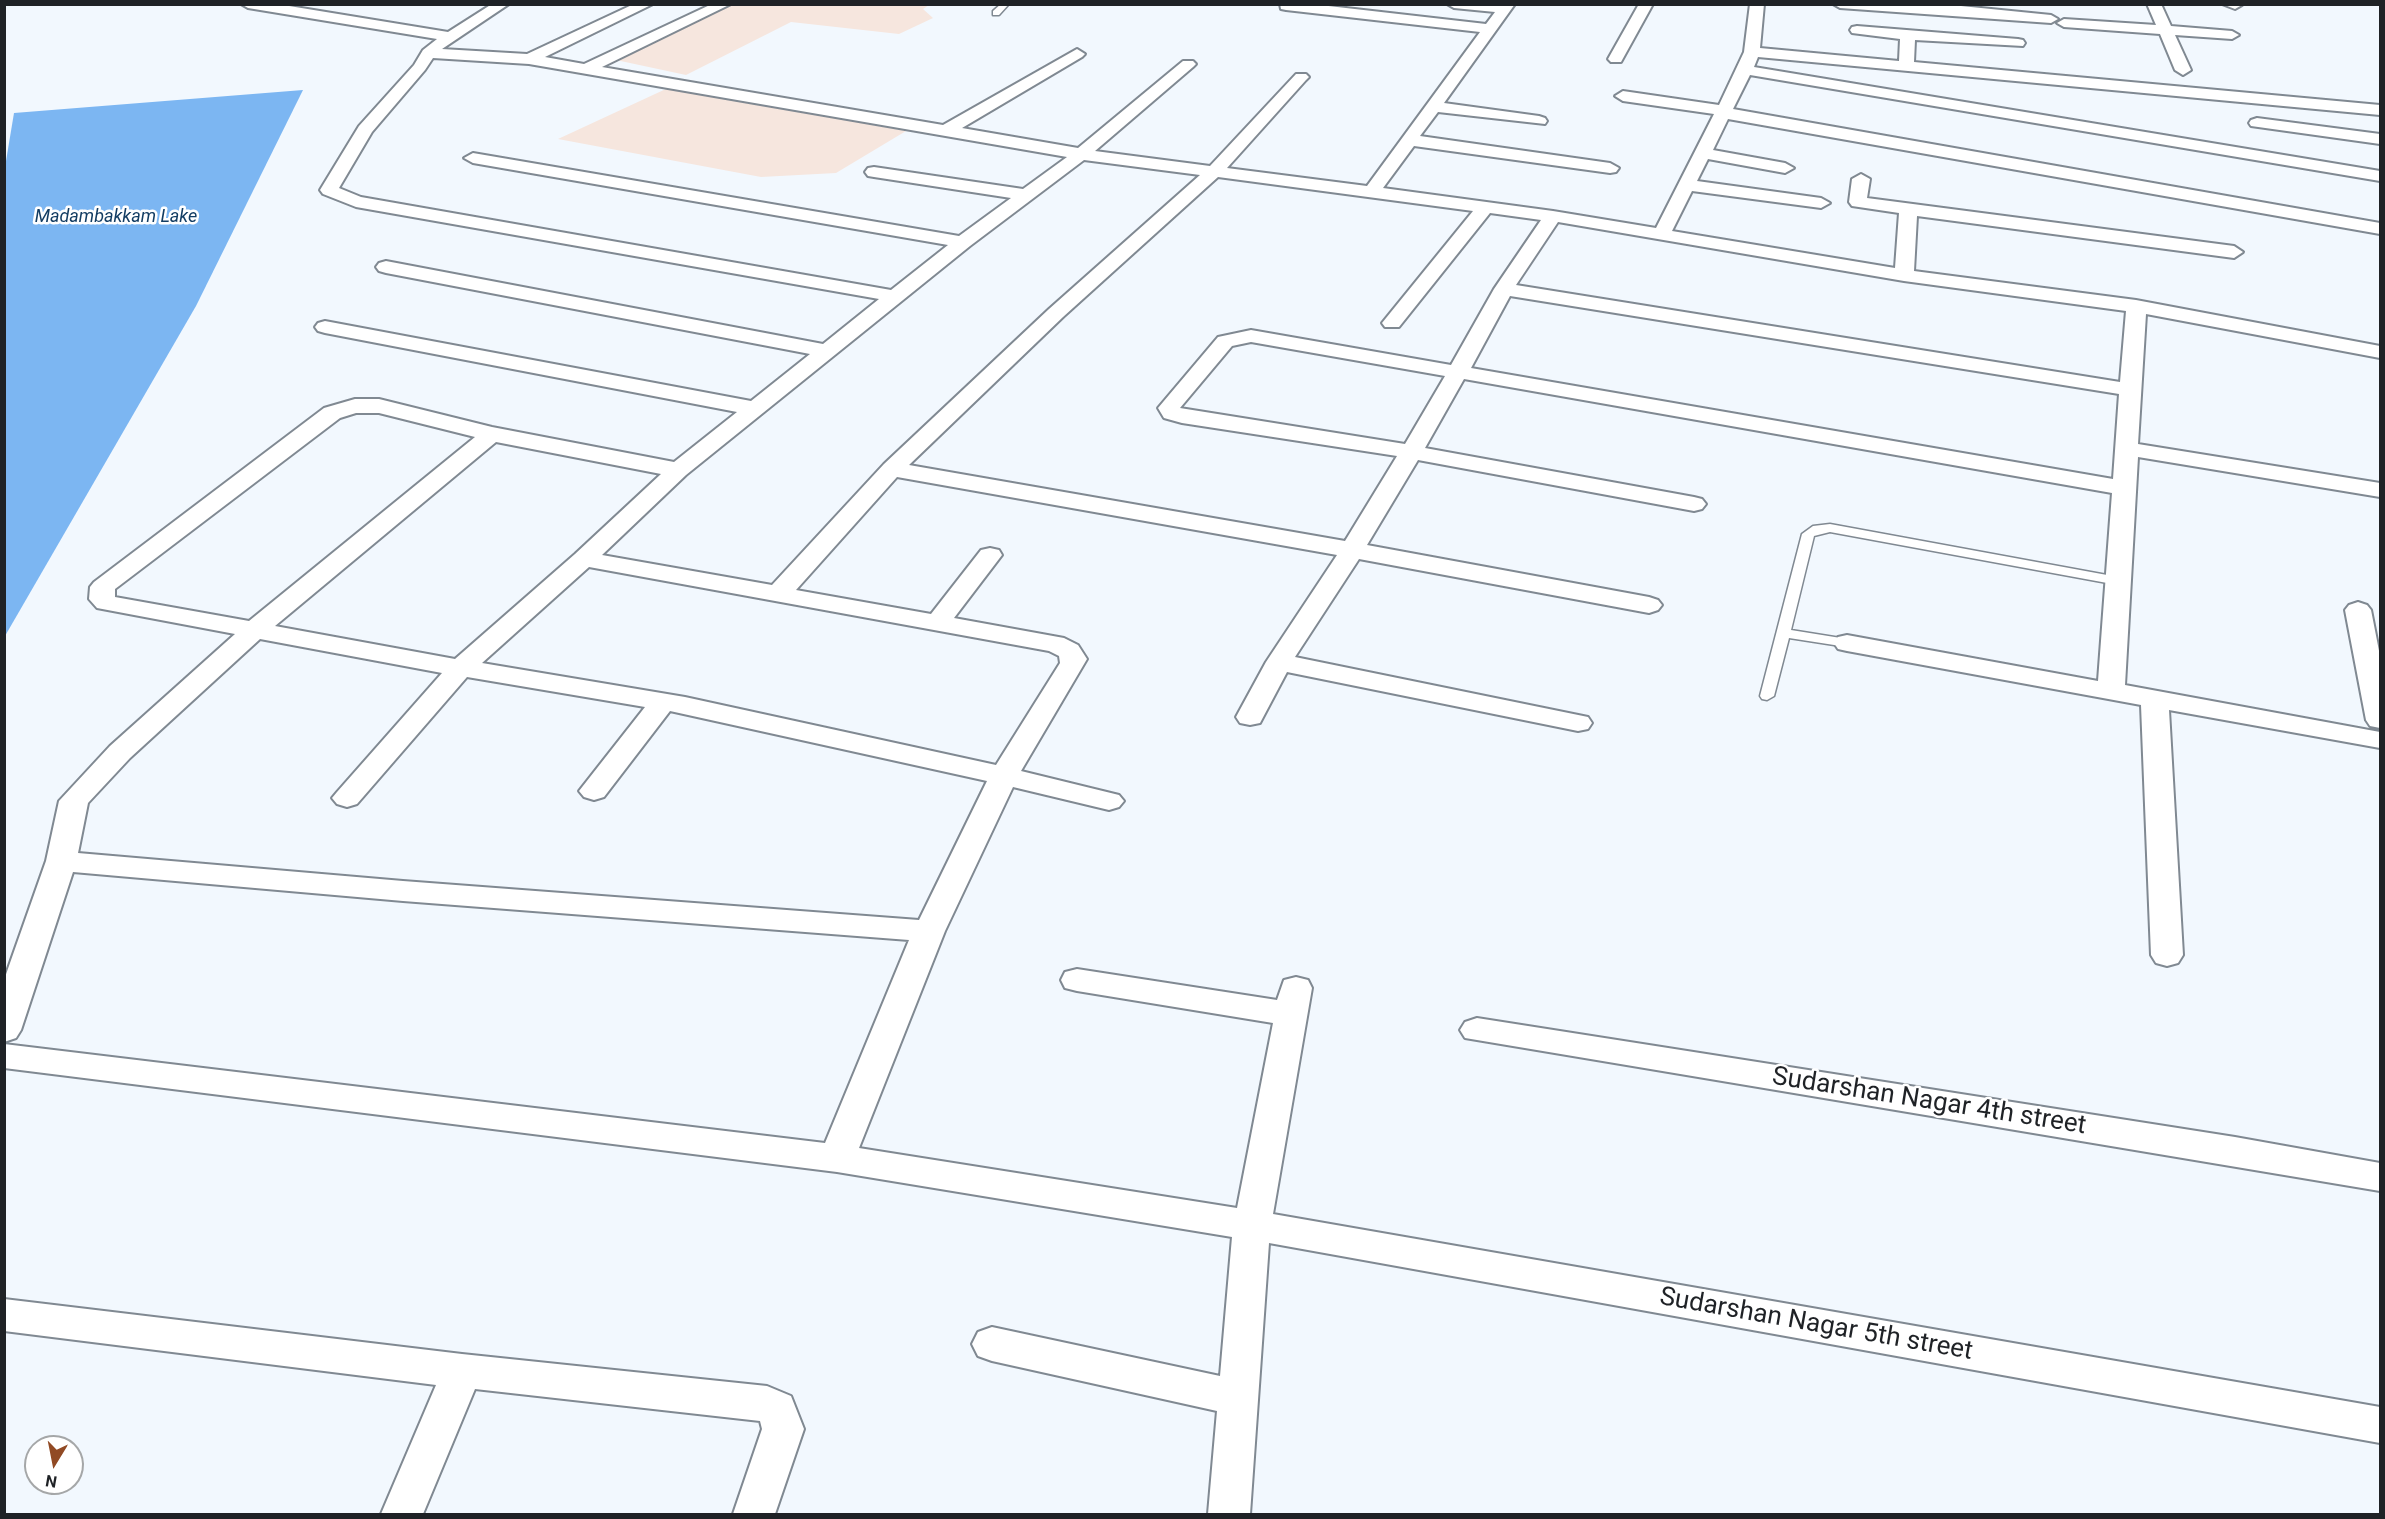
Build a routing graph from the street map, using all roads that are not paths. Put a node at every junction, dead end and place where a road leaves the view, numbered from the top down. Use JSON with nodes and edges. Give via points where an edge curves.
{"nodes":[{"id":1,"x":248,"y":4,"type":"edge"},
{"id":2,"x":502,"y":4,"type":"edge"},
{"id":3,"x":646,"y":4,"type":"edge"},
{"id":4,"x":724,"y":4,"type":"edge"},
{"id":5,"x":1006,"y":4,"type":"edge"},
{"id":6,"x":1454,"y":4,"type":"edge"},
{"id":7,"x":1646,"y":4,"type":"edge"},
{"id":8,"x":1757,"y":4,"type":"edge"},
{"id":9,"x":1840,"y":4,"type":"edge"},
{"id":10,"x":2154,"y":4,"type":"edge"},
{"id":11,"x":2229,"y":4,"type":"edge"},
{"id":12,"x":2235,"y":5,"type":"edge"},
{"id":13,"x":1286,"y":6,"type":"dead end"},
{"id":14,"x":367,"y":7,"type":"dead end"},
{"id":15,"x":1507,"y":7,"type":"edge"},
{"id":16,"x":1935,"y":7,"type":"edge"},
{"id":17,"x":996,"y":13,"type":"dead end"},
{"id":18,"x":325,"y":17,"type":"junction"},
{"id":19,"x":1492,"y":28,"type":"junction"},
{"id":20,"x":1857,"y":30,"type":"dead end"},
{"id":21,"x":2167,"y":31,"type":"junction"},
{"id":22,"x":1908,"y":35,"type":"junction"},
{"id":23,"x":2232,"y":35,"type":"dead end"},
{"id":24,"x":449,"y":37,"type":"junction"},
{"id":25,"x":2018,"y":43,"type":"dead end"},
{"id":26,"x":1752,"y":52,"type":"junction"},
{"id":27,"x":428,"y":53,"type":"junction"},
{"id":28,"x":1077,"y":54,"type":"dead end"},
{"id":29,"x":529,"y":59,"type":"junction"},
{"id":30,"x":1616,"y":59,"type":"dead end"},
{"id":31,"x":1188,"y":64,"type":"dead end"},
{"id":32,"x":1906,"y":67,"type":"junction"},
{"id":33,"x":586,"y":69,"type":"junction"},
{"id":34,"x":1745,"y":70,"type":"junction"},
{"id":35,"x":2183,"y":70,"type":"dead end"},
{"id":36,"x":1301,"y":77,"type":"dead end"},
{"id":37,"x":1623,"y":96,"type":"dead end"},
{"id":38,"x":1434,"y":107,"type":"junction"},
{"id":39,"x":2380,"y":110,"type":"edge"},
{"id":40,"x":1726,"y":112,"type":"junction"},
{"id":41,"x":1539,"y":121,"type":"dead end"},
{"id":42,"x":2257,"y":123,"type":"dead end"},
{"id":43,"x":944,"y":132,"type":"junction"},
{"id":44,"x":2380,"y":139,"type":"edge"},
{"id":45,"x":1410,"y":140,"type":"junction"},
{"id":46,"x":1704,"y":153,"type":"junction"},
{"id":47,"x":1081,"y":154,"type":"junction"},
{"id":48,"x":473,"y":158,"type":"dead end"},
{"id":49,"x":1610,"y":168,"type":"dead end"},
{"id":50,"x":1785,"y":168,"type":"dead end"},
{"id":51,"x":874,"y":172,"type":"dead end"},
{"id":52,"x":1214,"y":172,"type":"junction"},
{"id":53,"x":2380,"y":176,"type":"edge"},
{"id":54,"x":1861,"y":179,"type":"dead end"},
{"id":55,"x":1688,"y":185,"type":"junction"},
{"id":56,"x":1371,"y":193,"type":"junction"},
{"id":57,"x":1026,"y":195,"type":"junction"},
{"id":58,"x":1821,"y":203,"type":"dead end"},
{"id":59,"x":1485,"y":208,"type":"junction"},
{"id":60,"x":1908,"y":209,"type":"junction"},
{"id":61,"x":1553,"y":216,"type":"junction"},
{"id":62,"x":2380,"y":229,"type":"edge"},
{"id":63,"x":1662,"y":233,"type":"junction"},
{"id":64,"x":963,"y":242,"type":"junction"},
{"id":65,"x":2234,"y":252,"type":"dead end"},
{"id":66,"x":386,"y":267,"type":"dead end"},
{"id":67,"x":1904,"y":274,"type":"junction"},
{"id":68,"x":1504,"y":289,"type":"junction"},
{"id":69,"x":894,"y":297,"type":"junction"},
{"id":70,"x":2136,"y":306,"type":"junction"},
{"id":71,"x":1392,"y":323,"type":"dead end"},
{"id":72,"x":325,"y":327,"type":"dead end"},
{"id":73,"x":828,"y":351,"type":"junction"},
{"id":74,"x":2380,"y":352,"type":"edge"},
{"id":75,"x":1458,"y":371,"type":"junction"},
{"id":76,"x":2132,"y":390,"type":"junction"},
{"id":77,"x":757,"y":409,"type":"junction"},
{"id":78,"x":492,"y":434,"type":"junction"},
{"id":79,"x":2127,"y":449,"type":"junction"},
{"id":80,"x":1412,"y":452,"type":"junction"},
{"id":81,"x":892,"y":469,"type":"junction"},
{"id":82,"x":678,"y":470,"type":"junction"},
{"id":83,"x":2124,"y":488,"type":"junction"},
{"id":84,"x":2380,"y":490,"type":"edge"},
{"id":85,"x":1694,"y":504,"type":"dead end"},
{"id":86,"x":1352,"y":550,"type":"junction"},
{"id":87,"x":990,"y":555,"type":"dead end"},
{"id":88,"x":584,"y":559,"type":"junction"},
{"id":89,"x":2118,"y":580,"type":"junction"},
{"id":90,"x":778,"y":594,"type":"junction"},
{"id":91,"x":1649,"y":605,"type":"dead end"},
{"id":92,"x":2358,"y":610,"type":"dead end"},
{"id":93,"x":938,"y":622,"type":"junction"},
{"id":94,"x":256,"y":629,"type":"junction"},
{"id":95,"x":1784,"y":633,"type":"junction"},
{"id":96,"x":1847,"y":644,"type":"joint"},
{"id":97,"x":1279,"y":662,"type":"junction"},
{"id":98,"x":461,"y":668,"type":"junction"},
{"id":99,"x":2111,"y":691,"type":"junction"},
{"id":100,"x":1767,"y":696,"type":"dead end"},
{"id":101,"x":2155,"y":700,"type":"junction"},
{"id":102,"x":663,"y":701,"type":"junction"},
{"id":103,"x":1250,"y":717,"type":"dead end"},
{"id":104,"x":2380,"y":720,"type":"edge"},
{"id":105,"x":1578,"y":723,"type":"dead end"},
{"id":106,"x":2380,"y":740,"type":"edge"},
{"id":107,"x":1004,"y":776,"type":"junction"},
{"id":108,"x":594,"y":791,"type":"dead end"},
{"id":109,"x":347,"y":798,"type":"dead end"},
{"id":110,"x":1109,"y":801,"type":"dead end"},
{"id":111,"x":61,"y":861,"type":"junction"},
{"id":112,"x":929,"y":930,"type":"junction"},
{"id":113,"x":2167,"y":956,"type":"dead end"},
{"id":114,"x":1077,"y":980,"type":"dead end"},
{"id":115,"x":4,"y":1030,"type":"edge"},
{"id":116,"x":1477,"y":1030,"type":"dead end"},
{"id":117,"x":4,"y":1056,"type":"edge"},
{"id":118,"x":837,"y":1158,"type":"junction"},
{"id":119,"x":2380,"y":1178,"type":"edge"},
{"id":120,"x":1252,"y":1225,"type":"junction"},
{"id":121,"x":4,"y":1315,"type":"edge"},
{"id":122,"x":992,"y":1344,"type":"dead end"},
{"id":123,"x":462,"y":1371,"type":"junction"},
{"id":124,"x":1239,"y":1398,"type":"junction"},
{"id":125,"x":2380,"y":1425,"type":"edge"},
{"id":126,"x":402,"y":1515,"type":"edge"},
{"id":127,"x":754,"y":1515,"type":"edge"},
{"id":128,"x":1229,"y":1515,"type":"edge"}],
"edges":[{"from":1,"to":18,"type":"street"},
{"from":2,"to":24,"type":"street"},
{"from":3,"to":29,"type":"street"},
{"from":4,"to":33,"type":"street"},
{"from":5,"to":17,"type":"lane"},
{"from":6,"to":15,"type":"street"},
{"from":7,"to":30,"type":"street"},
{"from":8,"to":26,"type":"street"},
{"from":9,"to":16,"type":"street"},
{"from":10,"to":21,"type":"street"},
{"from":11,"to":12,"type":"street"},
{"from":13,"to":19,"type":"street"},
{"from":14,"to":18,"type":"street"},
{"from":15,"to":19,"type":"street"},
{"from":16,"to":21,"type":"street"},
{"from":18,"to":24,"type":"street"},
{"from":19,"to":38,"type":"street"},
{"from":20,"to":22,"type":"street"},
{"from":21,"to":23,"type":"street"},
{"from":21,"to":35,"type":"street"},
{"from":22,"to":25,"type":"street"},
{"from":22,"to":32,"type":"street"},
{"from":24,"to":27,"type":"street"},
{"from":26,"to":32,"type":"street"},
{"from":26,"to":34,"type":"street"},
{"from":27,"to":29,"type":"street"},
{"from":27,"to":69,"type":"street","via":[[420,68],[365,130],[329,190],[336,195],[356,202]]},
{"from":28,"to":43,"type":"street"},
{"from":29,"to":33,"type":"street"},
{"from":31,"to":47,"type":"street"},
{"from":32,"to":39,"type":"street"},
{"from":33,"to":43,"type":"street"},
{"from":34,"to":40,"type":"street"},
{"from":34,"to":53,"type":"street"},
{"from":36,"to":52,"type":"street"},
{"from":37,"to":40,"type":"street"},
{"from":38,"to":41,"type":"street"},
{"from":38,"to":45,"type":"street"},
{"from":40,"to":46,"type":"street"},
{"from":40,"to":62,"type":"street"},
{"from":42,"to":44,"type":"street"},
{"from":43,"to":47,"type":"street"},
{"from":45,"to":49,"type":"street"},
{"from":45,"to":56,"type":"street"},
{"from":46,"to":50,"type":"street"},
{"from":46,"to":55,"type":"street"},
{"from":47,"to":52,"type":"street"},
{"from":47,"to":57,"type":"street"},
{"from":48,"to":64,"type":"street"},
{"from":51,"to":57,"type":"street"},
{"from":52,"to":56,"type":"street"},
{"from":52,"to":81,"type":"street","via":[[1056,313]]},
{"from":54,"to":60,"type":"street","via":[[1858,202]]},
{"from":55,"to":58,"type":"street"},
{"from":55,"to":63,"type":"street"},
{"from":56,"to":59,"type":"street"},
{"from":57,"to":64,"type":"street"},
{"from":59,"to":61,"type":"street"},
{"from":59,"to":71,"type":"street"},
{"from":60,"to":65,"type":"street"},
{"from":60,"to":67,"type":"street"},
{"from":61,"to":63,"type":"street"},
{"from":61,"to":68,"type":"street"},
{"from":63,"to":67,"type":"street"},
{"from":64,"to":69,"type":"street"},
{"from":66,"to":73,"type":"street"},
{"from":67,"to":70,"type":"street"},
{"from":68,"to":75,"type":"street"},
{"from":68,"to":76,"type":"street"},
{"from":69,"to":73,"type":"street"},
{"from":70,"to":74,"type":"street"},
{"from":70,"to":76,"type":"street"},
{"from":72,"to":77,"type":"street"},
{"from":73,"to":77,"type":"street"},
{"from":75,"to":80,"type":"street"},
{"from":75,"to":80,"type":"street","via":[[1270,338],[1237,337],[1225,341],[1169,408],[1182,416]]},
{"from":75,"to":83,"type":"street"},
{"from":76,"to":79,"type":"street"},
{"from":77,"to":82,"type":"street"},
{"from":78,"to":82,"type":"street"},
{"from":78,"to":94,"type":"street"},
{"from":78,"to":94,"type":"street","via":[[379,406],[355,406],[332,413],[103,588],[102,599],[106,603]]},
{"from":79,"to":83,"type":"street"},
{"from":79,"to":84,"type":"street"},
{"from":80,"to":85,"type":"street"},
{"from":80,"to":86,"type":"street"},
{"from":81,"to":86,"type":"street"},
{"from":81,"to":90,"type":"street"},
{"from":82,"to":88,"type":"street"},
{"from":83,"to":89,"type":"street"},
{"from":86,"to":91,"type":"street"},
{"from":86,"to":97,"type":"street"},
{"from":87,"to":93,"type":"street"},
{"from":88,"to":90,"type":"street"},
{"from":88,"to":98,"type":"street"},
{"from":89,"to":95,"type":"lane","via":[[1830,528],[1817,529],[1808,534]]},
{"from":89,"to":99,"type":"street"},
{"from":90,"to":93,"type":"street"},
{"from":92,"to":104,"type":"street"},
{"from":93,"to":107,"type":"street","via":[[1055,644],[1074,657]]},
{"from":94,"to":98,"type":"street"},
{"from":94,"to":111,"type":"street","via":[[120,752],[74,801]]},
{"from":95,"to":96,"type":"lane"},
{"from":95,"to":100,"type":"lane"},
{"from":96,"to":99,"type":"street"},
{"from":97,"to":103,"type":"street"},
{"from":97,"to":105,"type":"street"},
{"from":98,"to":102,"type":"street"},
{"from":98,"to":109,"type":"street"},
{"from":99,"to":101,"type":"street"},
{"from":101,"to":106,"type":"street"},
{"from":101,"to":113,"type":"street"},
{"from":102,"to":107,"type":"street"},
{"from":102,"to":108,"type":"street"},
{"from":107,"to":110,"type":"street"},
{"from":107,"to":112,"type":"street"},
{"from":111,"to":112,"type":"street"},
{"from":111,"to":115,"type":"street"},
{"from":112,"to":118,"type":"street"},
{"from":114,"to":120,"type":"street","via":[[1293,1001]]},
{"from":116,"to":119,"type":"street","name":"Sudarshan Nagar 4th street","via":[[2235,1151]]},
{"from":117,"to":118,"type":"street","name":"Sudarshan Nagar 5th street"},
{"from":118,"to":120,"type":"street","name":"Sudarshan Nagar 5th street"},
{"from":120,"to":124,"type":"street"},
{"from":120,"to":125,"type":"street","name":"Sudarshan Nagar 5th street"},
{"from":121,"to":123,"type":"street"},
{"from":122,"to":124,"type":"street"},
{"from":123,"to":126,"type":"street"},
{"from":123,"to":127,"type":"street","via":[[777,1408],[783,1429]]},
{"from":124,"to":128,"type":"street"}]}
